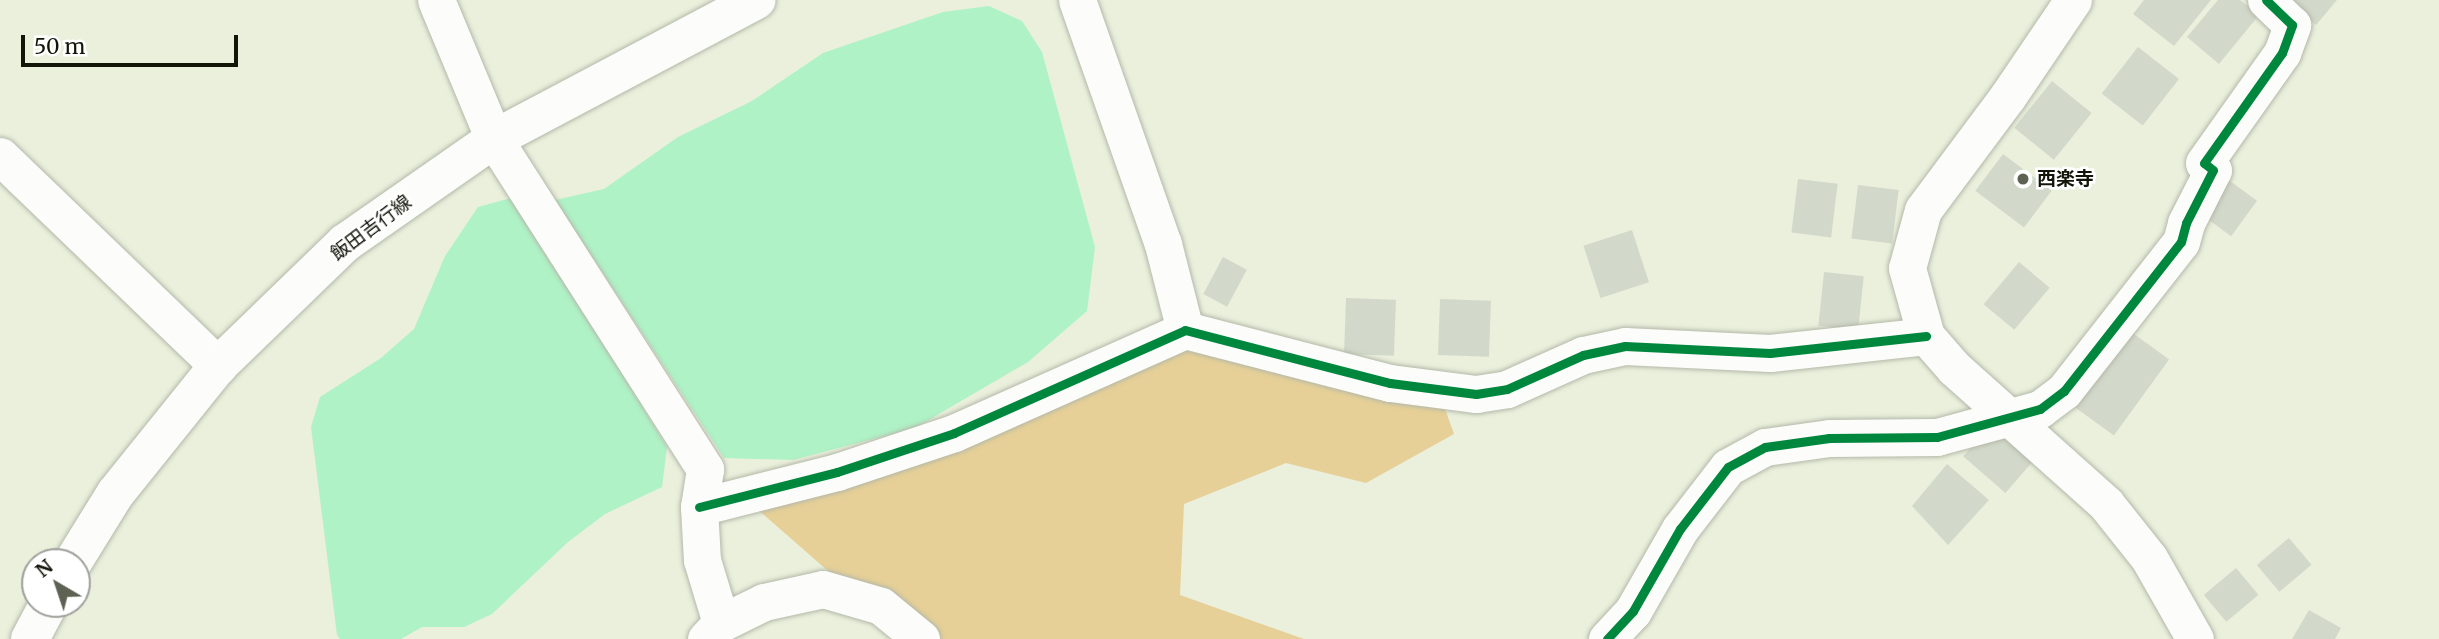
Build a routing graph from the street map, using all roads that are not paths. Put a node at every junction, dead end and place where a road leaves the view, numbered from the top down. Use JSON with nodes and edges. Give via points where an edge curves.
{"nodes":[{"id":1,"x":436,"y":0,"type":"edge"},
{"id":2,"x":757,"y":0,"type":"edge"},
{"id":3,"x":1077,"y":0,"type":"edge"},
{"id":4,"x":2073,"y":0,"type":"edge"},
{"id":5,"x":2266,"y":0,"type":"edge"},
{"id":6,"x":494,"y":139,"type":"junction"},
{"id":7,"x":0,"y":156,"type":"edge"},
{"id":8,"x":1185,"y":330,"type":"junction"},
{"id":9,"x":1926,"y":336,"type":"junction"},
{"id":10,"x":218,"y":366,"type":"junction"},
{"id":11,"x":2012,"y":419,"type":"junction"},
{"id":12,"x":699,"y":507,"type":"junction"},
{"id":13,"x":82,"y":548,"type":"edge"},
{"id":14,"x":41,"y":618,"type":"edge"},
{"id":15,"x":713,"y":631,"type":"edge"},
{"id":16,"x":30,"y":639,"type":"edge"},
{"id":17,"x":921,"y":639,"type":"edge"},
{"id":18,"x":1607,"y":639,"type":"edge"},
{"id":19,"x":2195,"y":639,"type":"edge"}],
"edges":[{"from":1,"to":6,"type":"street"},
{"from":2,"to":6,"type":"main road","name":"飯田吉行線"},
{"from":3,"to":8,"type":"street","via":[[1163,244]]},
{"from":4,"to":9,"type":"street","via":[[1923,211],[1907,268]]},
{"from":5,"to":11,"type":"street","via":[[2292,24],[2282,53],[2204,163],[2213,170],[2181,242],[2064,391],[2040,409]]},
{"from":6,"to":10,"type":"main road","name":"飯田吉行線","via":[[345,243]]},
{"from":6,"to":12,"type":"street","via":[[705,469]]},
{"from":7,"to":10,"type":"street"},
{"from":8,"to":9,"type":"street","via":[[1390,383],[1476,394],[1507,389],[1583,355],[1625,346],[1770,353]]},
{"from":8,"to":12,"type":"street","via":[[954,433],[837,472]]},
{"from":9,"to":11,"type":"street","via":[[1954,368]]},
{"from":10,"to":13,"type":"main road","name":"飯田吉行線","via":[[115,494]]},
{"from":11,"to":18,"type":"street","via":[[1937,437],[1829,438],[1765,447],[1728,467],[1680,529],[1633,611]]},
{"from":11,"to":19,"type":"street","via":[[2106,504],[2149,558]]},
{"from":12,"to":15,"type":"street"},
{"from":14,"to":16,"type":"main road"},
{"from":15,"to":17,"type":"street","via":[[764,602],[823,589],[881,606]]}]}
